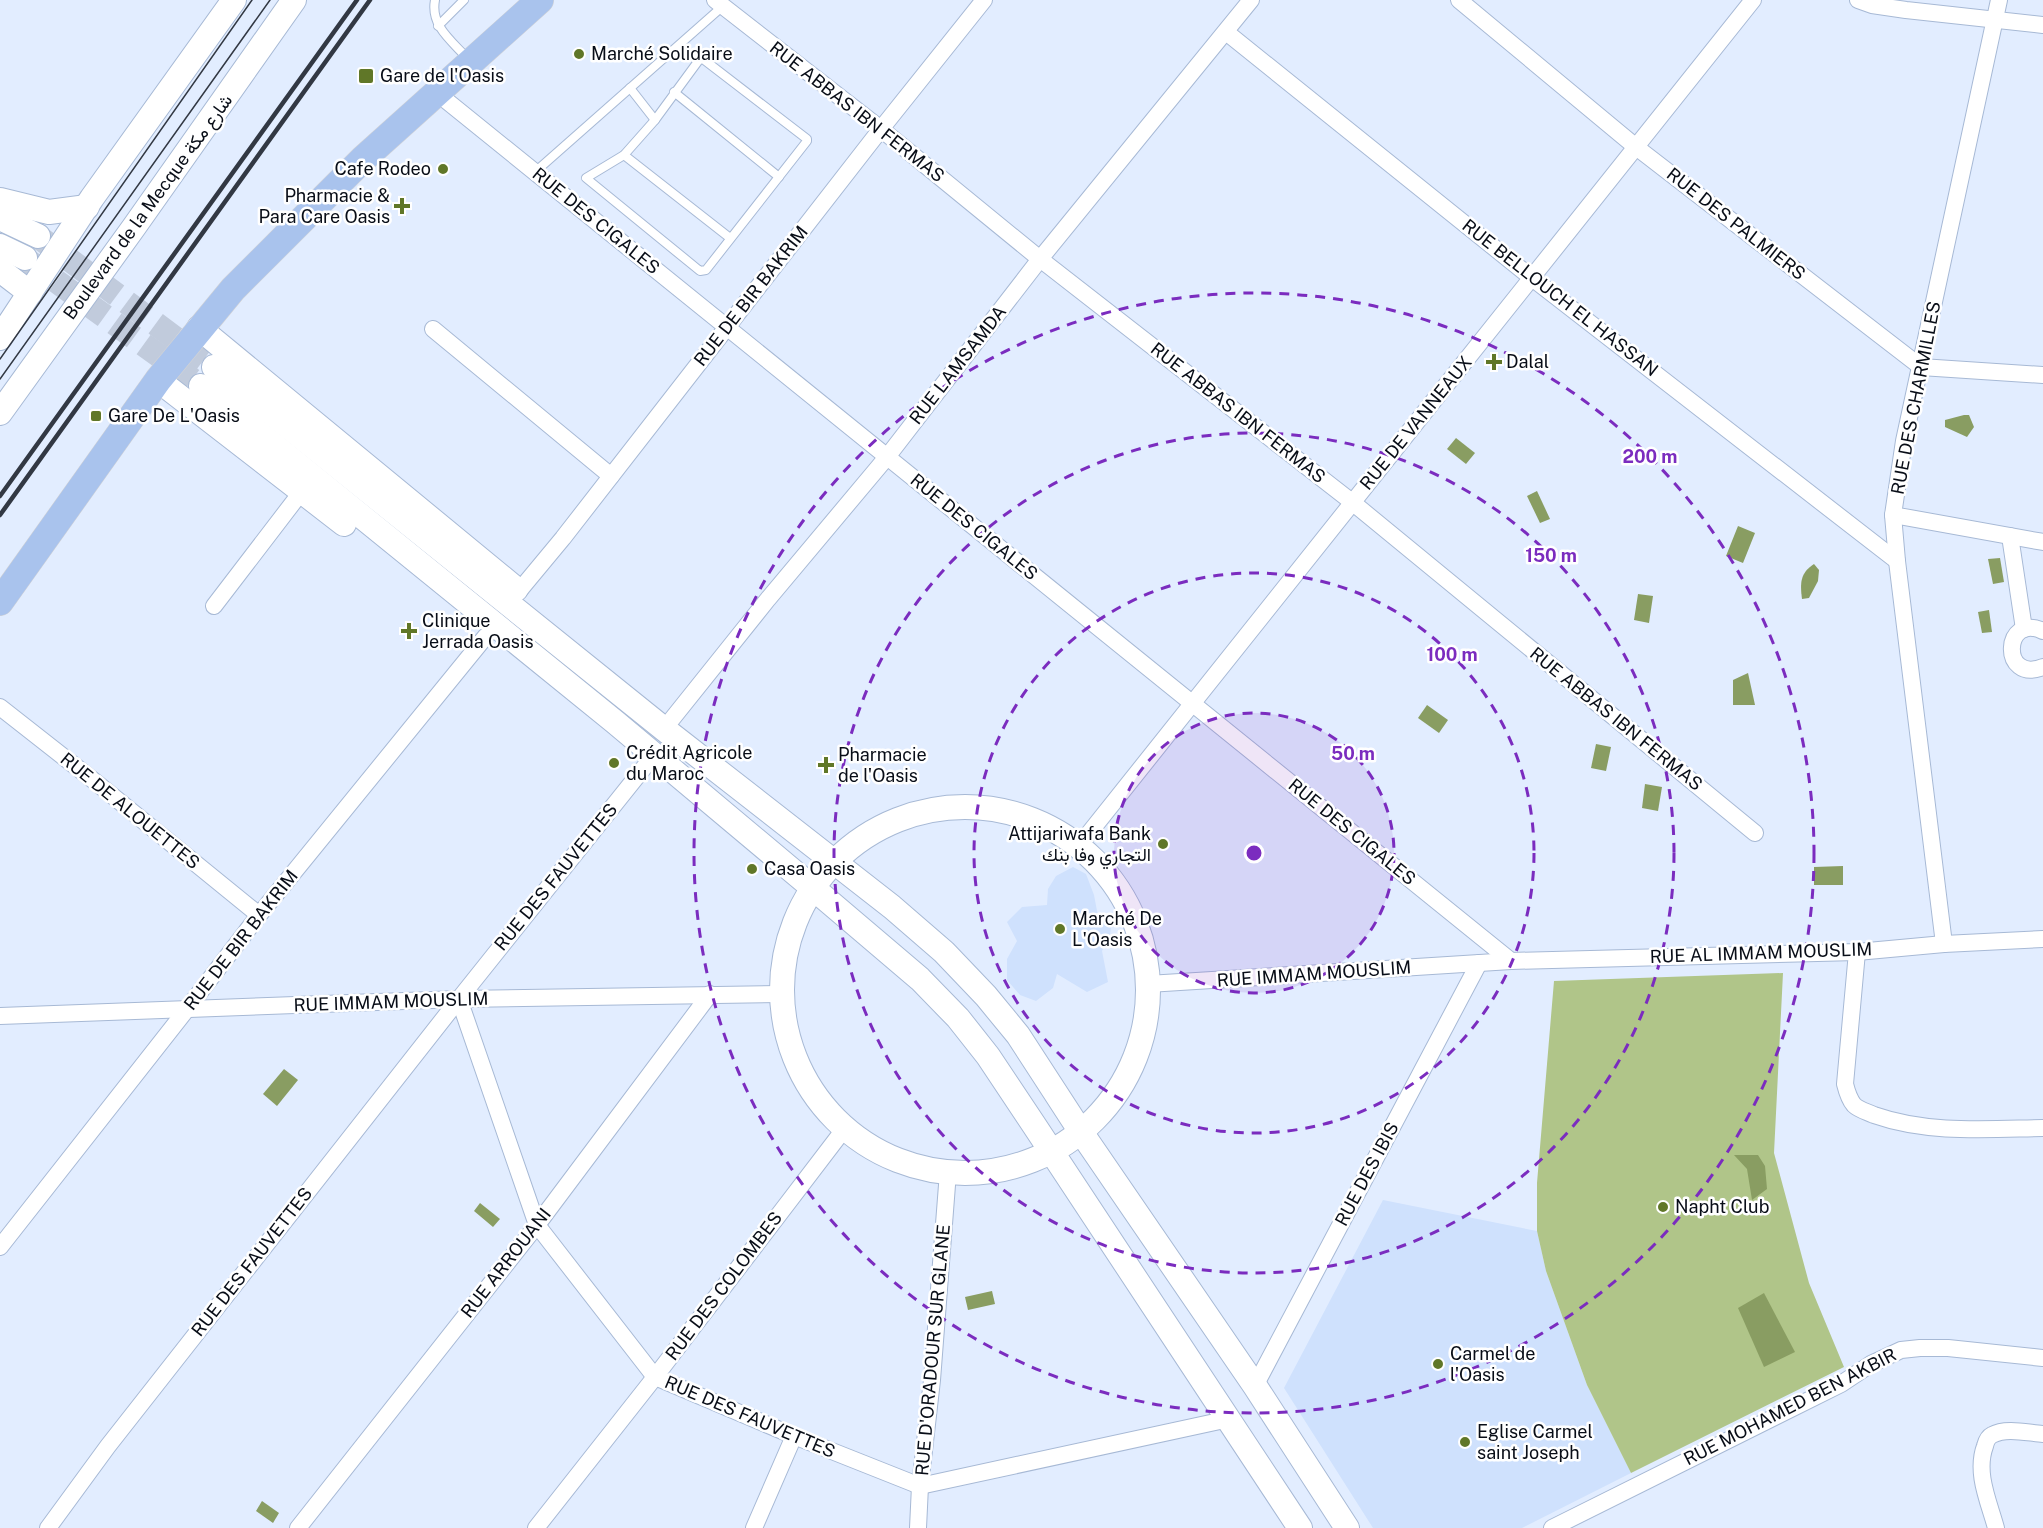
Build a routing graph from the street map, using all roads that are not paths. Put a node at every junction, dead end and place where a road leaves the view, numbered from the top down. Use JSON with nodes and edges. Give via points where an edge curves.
{"nodes":[{"id":1,"x":234,"y":0,"type":"edge"},
{"id":2,"x":294,"y":0,"type":"edge"},
{"id":3,"x":435,"y":0,"type":"edge"},
{"id":4,"x":464,"y":0,"type":"edge"},
{"id":5,"x":540,"y":0,"type":"edge"},
{"id":6,"x":984,"y":0,"type":"edge"},
{"id":7,"x":1251,"y":0,"type":"edge"},
{"id":8,"x":1459,"y":0,"type":"edge"},
{"id":9,"x":1753,"y":0,"type":"edge"},
{"id":10,"x":1858,"y":0,"type":"edge"},
{"id":11,"x":2000,"y":0,"type":"edge"},
{"id":12,"x":719,"y":3,"type":"edge"},
{"id":13,"x":1995,"y":20,"type":"junction"},
{"id":14,"x":2043,"y":25,"type":"edge"},
{"id":15,"x":438,"y":26,"type":"junction"},
{"id":16,"x":1226,"y":32,"type":"junction"},
{"id":17,"x":470,"y":61,"type":"junction"},
{"id":18,"x":630,"y":88,"type":"junction"},
{"id":19,"x":674,"y":92,"type":"junction"},
{"id":20,"x":437,"y":93,"type":"junction"},
{"id":21,"x":655,"y":120,"type":"junction"},
{"id":22,"x":881,"y":129,"type":"junction"},
{"id":23,"x":1636,"y":147,"type":"junction"},
{"id":24,"x":624,"y":155,"type":"junction"},
{"id":25,"x":535,"y":172,"type":"junction"},
{"id":26,"x":779,"y":177,"type":"junction"},
{"id":27,"x":0,"y":200,"type":"edge"},
{"id":28,"x":87,"y":207,"type":"junction"},
{"id":29,"x":0,"y":218,"type":"edge"},
{"id":30,"x":38,"y":236,"type":"tunnel mouth"},
{"id":31,"x":730,"y":238,"type":"junction"},
{"id":32,"x":0,"y":246,"type":"edge"},
{"id":33,"x":25,"y":258,"type":"tunnel mouth"},
{"id":34,"x":1040,"y":260,"type":"junction"},
{"id":35,"x":0,"y":270,"type":"edge"},
{"id":36,"x":1532,"y":278,"type":"junction"},
{"id":37,"x":30,"y":293,"type":"junction"},
{"id":38,"x":727,"y":327,"type":"junction"},
{"id":39,"x":199,"y":328,"type":"junction"},
{"id":40,"x":432,"y":329,"type":"dead end"},
{"id":41,"x":0,"y":338,"type":"edge"},
{"id":42,"x":1920,"y":367,"type":"junction"},
{"id":43,"x":2043,"y":375,"type":"edge"},
{"id":44,"x":158,"y":380,"type":"junction"},
{"id":45,"x":0,"y":413,"type":"edge"},
{"id":46,"x":887,"y":457,"type":"junction"},
{"id":47,"x":611,"y":476,"type":"junction"},
{"id":48,"x":302,"y":491,"type":"junction"},
{"id":49,"x":1353,"y":502,"type":"junction"},
{"id":50,"x":1893,"y":515,"type":"junction"},
{"id":51,"x":2010,"y":536,"type":"junction"},
{"id":52,"x":2043,"y":542,"type":"edge"},
{"id":53,"x":1897,"y":561,"type":"junction"},
{"id":54,"x":519,"y":591,"type":"junction"},
{"id":55,"x":0,"y":602,"type":"edge"},
{"id":56,"x":214,"y":606,"type":"dead end"},
{"id":57,"x":2024,"y":629,"type":"junction"},
{"id":58,"x":2043,"y":631,"type":"edge"},
{"id":59,"x":486,"y":636,"type":"junction"},
{"id":60,"x":2043,"y":667,"type":"edge"},
{"id":61,"x":607,"y":683,"type":"junction"},
{"id":62,"x":1192,"y":703,"type":"junction"},
{"id":63,"x":0,"y":707,"type":"edge"},
{"id":64,"x":615,"y":722,"type":"junction"},
{"id":65,"x":664,"y":729,"type":"junction"},
{"id":66,"x":654,"y":755,"type":"junction"},
{"id":67,"x":1755,"y":833,"type":"dead end"},
{"id":68,"x":1078,"y":847,"type":"junction"},
{"id":69,"x":834,"y":861,"type":"junction"},
{"id":70,"x":813,"y":888,"type":"junction"},
{"id":71,"x":259,"y":915,"type":"junction"},
{"id":72,"x":2043,"y":939,"type":"edge"},
{"id":73,"x":1944,"y":944,"type":"junction"},
{"id":74,"x":1857,"y":952,"type":"junction"},
{"id":75,"x":1511,"y":961,"type":"junction"},
{"id":76,"x":1479,"y":963,"type":"junction"},
{"id":77,"x":1148,"y":984,"type":"junction"},
{"id":78,"x":710,"y":994,"type":"junction"},
{"id":79,"x":781,"y":994,"type":"junction"},
{"id":80,"x":459,"y":999,"type":"junction"},
{"id":81,"x":188,"y":1009,"type":"junction"},
{"id":82,"x":0,"y":1016,"type":"edge"},
{"id":83,"x":845,"y":1128,"type":"junction"},
{"id":84,"x":2043,"y":1128,"type":"edge"},
{"id":85,"x":1081,"y":1132,"type":"junction"},
{"id":86,"x":1051,"y":1152,"type":"junction"},
{"id":87,"x":948,"y":1172,"type":"junction"},
{"id":88,"x":537,"y":1225,"type":"junction"},
{"id":89,"x":0,"y":1247,"type":"edge"},
{"id":90,"x":2043,"y":1358,"type":"edge"},
{"id":91,"x":655,"y":1377,"type":"junction"},
{"id":92,"x":1255,"y":1386,"type":"junction"},
{"id":93,"x":1229,"y":1419,"type":"junction"},
{"id":94,"x":2043,"y":1434,"type":"edge"},
{"id":95,"x":794,"y":1436,"type":"junction"},
{"id":96,"x":920,"y":1486,"type":"junction"},
{"id":97,"x":48,"y":1528,"type":"edge"},
{"id":98,"x":298,"y":1528,"type":"edge"},
{"id":99,"x":536,"y":1528,"type":"edge"},
{"id":100,"x":754,"y":1528,"type":"edge"},
{"id":101,"x":918,"y":1528,"type":"edge"},
{"id":102,"x":1300,"y":1528,"type":"edge"},
{"id":103,"x":1347,"y":1528,"type":"edge"},
{"id":104,"x":1552,"y":1528,"type":"edge"},
{"id":105,"x":1996,"y":1528,"type":"edge"}],
"edges":[{"from":1,"to":28,"type":"street"},
{"from":2,"to":45,"type":"street","name":"Boulevard de la Mecque شارع مكة"},
{"from":3,"to":15,"type":"lane"},
{"from":4,"to":15,"type":"lane"},
{"from":5,"to":17,"type":"main road"},
{"from":6,"to":22,"type":"street","name":"RUE DE BIR BAKRIM"},
{"from":7,"to":16,"type":"street","name":"RUE LAMSAMDA"},
{"from":8,"to":23,"type":"street","name":"RUE DES PALMIERS"},
{"from":9,"to":23,"type":"street","name":"RUE DE VANNEAUX"},
{"from":10,"to":13,"type":"street"},
{"from":11,"to":13,"type":"street","name":"RUE DES CHARMILLES"},
{"from":12,"to":18,"type":"lane"},
{"from":12,"to":22,"type":"street","name":"RUE ABBAS IBN FERMAS"},
{"from":13,"to":14,"type":"street"},
{"from":13,"to":42,"type":"street","name":"RUE DES CHARMILLES"},
{"from":15,"to":17,"type":"lane"},
{"from":16,"to":34,"type":"street","name":"RUE LAMSAMDA"},
{"from":16,"to":36,"type":"street","name":"RUE BELLOUCH EL HASSAN"},
{"from":17,"to":20,"type":"main road"},
{"from":18,"to":21,"type":"lane"},
{"from":18,"to":25,"type":"lane"},
{"from":19,"to":21,"type":"lane"},
{"from":19,"to":26,"type":"lane"},
{"from":19,"to":26,"type":"lane","via":[[699,60],[704,59],[807,139]]},
{"from":20,"to":25,"type":"street","name":"RUE DES CIGALES"},
{"from":20,"to":39,"type":"main road","via":[[299,221]]},
{"from":21,"to":24,"type":"lane"},
{"from":22,"to":34,"type":"street","name":"RUE ABBAS IBN FERMAS"},
{"from":22,"to":38,"type":"street","name":"RUE DE BIR BAKRIM"},
{"from":23,"to":36,"type":"street","name":"RUE DE VANNEAUX"},
{"from":23,"to":42,"type":"street","name":"RUE DES PALMIERS"},
{"from":24,"to":31,"type":"lane"},
{"from":24,"to":31,"type":"lane","via":[[586,180],[700,271],[706,270]]},
{"from":25,"to":38,"type":"street","name":"RUE DES CIGALES"},
{"from":26,"to":31,"type":"lane"},
{"from":27,"to":28,"type":"street","via":[[50,212]]},
{"from":28,"to":37,"type":"street"},
{"from":29,"to":30,"type":"street"},
{"from":32,"to":33,"type":"street"},
{"from":34,"to":46,"type":"street","name":"RUE LAMSAMDA"},
{"from":34,"to":49,"type":"street","name":"RUE ABBAS IBN FERMAS"},
{"from":35,"to":37,"type":"street"},
{"from":36,"to":49,"type":"street","name":"RUE DE VANNEAUX"},
{"from":36,"to":53,"type":"street","name":"RUE BELLOUCH EL HASSAN"},
{"from":37,"to":41,"type":"street"},
{"from":38,"to":46,"type":"street","name":"RUE DES CIGALES"},
{"from":38,"to":47,"type":"street","name":"RUE DE BIR BAKRIM"},
{"from":39,"to":44,"type":"main road"},
{"from":39,"to":54,"type":"street"},
{"from":40,"to":47,"type":"street"},
{"from":42,"to":43,"type":"street"},
{"from":42,"to":50,"type":"street","name":"RUE DES CHARMILLES"},
{"from":44,"to":48,"type":"street"},
{"from":44,"to":55,"type":"main road"},
{"from":46,"to":62,"type":"street","name":"RUE DES CIGALES"},
{"from":46,"to":65,"type":"street","name":"RUE LAMSAMDA"},
{"from":47,"to":54,"type":"street","name":"RUE DE BIR BAKRIM"},
{"from":48,"to":56,"type":"street"},
{"from":48,"to":59,"type":"street"},
{"from":49,"to":62,"type":"street","name":"RUE DE VANNEAUX"},
{"from":49,"to":67,"type":"street","name":"RUE ABBAS IBN FERMAS"},
{"from":50,"to":51,"type":"street"},
{"from":50,"to":53,"type":"street","name":"RUE DES CHARMILLES"},
{"from":51,"to":52,"type":"street"},
{"from":51,"to":57,"type":"street"},
{"from":53,"to":73,"type":"street","name":"RUE DES CHARMILLES"},
{"from":54,"to":61,"type":"street","via":[[569,634]]},
{"from":57,"to":58,"type":"street"},
{"from":57,"to":60,"type":"street","via":[[2011,644],[2013,658],[2023,668]]},
{"from":59,"to":64,"type":"street","via":[[555,688]]},
{"from":59,"to":71,"type":"street","name":"RUE DE BIR BAKRIM"},
{"from":61,"to":64,"type":"street","via":[[207,376]]},
{"from":61,"to":65,"type":"street"},
{"from":62,"to":68,"type":"street","name":"RUE DE VANNEAUX"},
{"from":62,"to":75,"type":"street","name":"RUE DES CIGALES"},
{"from":63,"to":71,"type":"street","name":"RUE DE ALOUETTES"},
{"from":64,"to":66,"type":"street"},
{"from":65,"to":69,"type":"street"},
{"from":66,"to":70,"type":"street"},
{"from":66,"to":80,"type":"street","name":"RUE DES FAUVETTES"},
{"from":68,"to":69,"type":"street","via":[[1026,818],[1002,811],[953,808],[904,817],[881,827]]},
{"from":68,"to":77,"type":"street","via":[[1097,864],[1125,902],[1143,946]]},
{"from":69,"to":70,"type":"street"},
{"from":69,"to":85,"type":"street","via":[[944,952],[986,996],[1018,1035]]},
{"from":70,"to":79,"type":"street","via":[[790,935]]},
{"from":70,"to":86,"type":"street","via":[[920,979],[958,1018]]},
{"from":71,"to":81,"type":"street","name":"RUE DE BIR BAKRIM"},
{"from":72,"to":73,"type":"street","name":"RUE AL IMMAM MOUSLIM"},
{"from":73,"to":74,"type":"street","name":"RUE AL IMMAM MOUSLIM"},
{"from":74,"to":75,"type":"street","name":"RUE AL IMMAM MOUSLIM"},
{"from":74,"to":84,"type":"street","via":[[1845,1084],[1855,1107],[1913,1125],[1969,1130]]},
{"from":75,"to":76,"type":"street","name":"RUE AL IMMAM MOUSLIM"},
{"from":76,"to":77,"type":"street","name":"RUE IMMAM MOUSLIM"},
{"from":76,"to":92,"type":"street","name":"RUE DES IBIS"},
{"from":77,"to":85,"type":"street","via":[[1144,1030],[1135,1059],[1103,1111]]},
{"from":78,"to":79,"type":"street","name":"RUE IMMAM MOUSLIM"},
{"from":78,"to":80,"type":"street","name":"RUE IMMAM MOUSLIM"},
{"from":78,"to":88,"type":"street","name":"RUE ARROUANI"},
{"from":79,"to":83,"type":"street","via":[[783,1018],[797,1062],[821,1103]]},
{"from":80,"to":81,"type":"street","name":"RUE IMMAM MOUSLIM"},
{"from":80,"to":88,"type":"street","name":"RUE DES FAUVETTES"},
{"from":80,"to":97,"type":"street","name":"RUE DES FAUVETTES"},
{"from":81,"to":82,"type":"street","name":"RUE IMMAM MOUSLIM"},
{"from":81,"to":89,"type":"street","name":"RUE DE BIR BAKRIM"},
{"from":83,"to":87,"type":"street","via":[[887,1156]]},
{"from":83,"to":91,"type":"street","name":"RUE DES COLOMBES"},
{"from":85,"to":86,"type":"street"},
{"from":85,"to":92,"type":"street"},
{"from":86,"to":87,"type":"street","via":[[1000,1169]]},
{"from":86,"to":93,"type":"street"},
{"from":87,"to":96,"type":"street","name":"RUE D'ORADOUR SUR GLANE"},
{"from":88,"to":91,"type":"street","name":"RUE DES FAUVETTES"},
{"from":88,"to":98,"type":"street","name":"RUE ARROUANI"},
{"from":90,"to":104,"type":"street","name":"RUE MOHAMED BEN AKBIR","via":[[1948,1348],[1901,1350],[1841,1384]]},
{"from":91,"to":95,"type":"street","name":"RUE DES FAUVETTES"},
{"from":91,"to":99,"type":"street","name":"RUE DES COLOMBES"},
{"from":92,"to":103,"type":"street"},
{"from":93,"to":96,"type":"street"},
{"from":93,"to":102,"type":"street"},
{"from":94,"to":105,"type":"street","via":[[2011,1432],[1988,1438],[1981,1465]]},
{"from":95,"to":96,"type":"street","name":"RUE DES FAUVETTES"},
{"from":95,"to":100,"type":"street"},
{"from":96,"to":101,"type":"street","name":"RUE D'ORADOUR SUR GLANE"}]}
